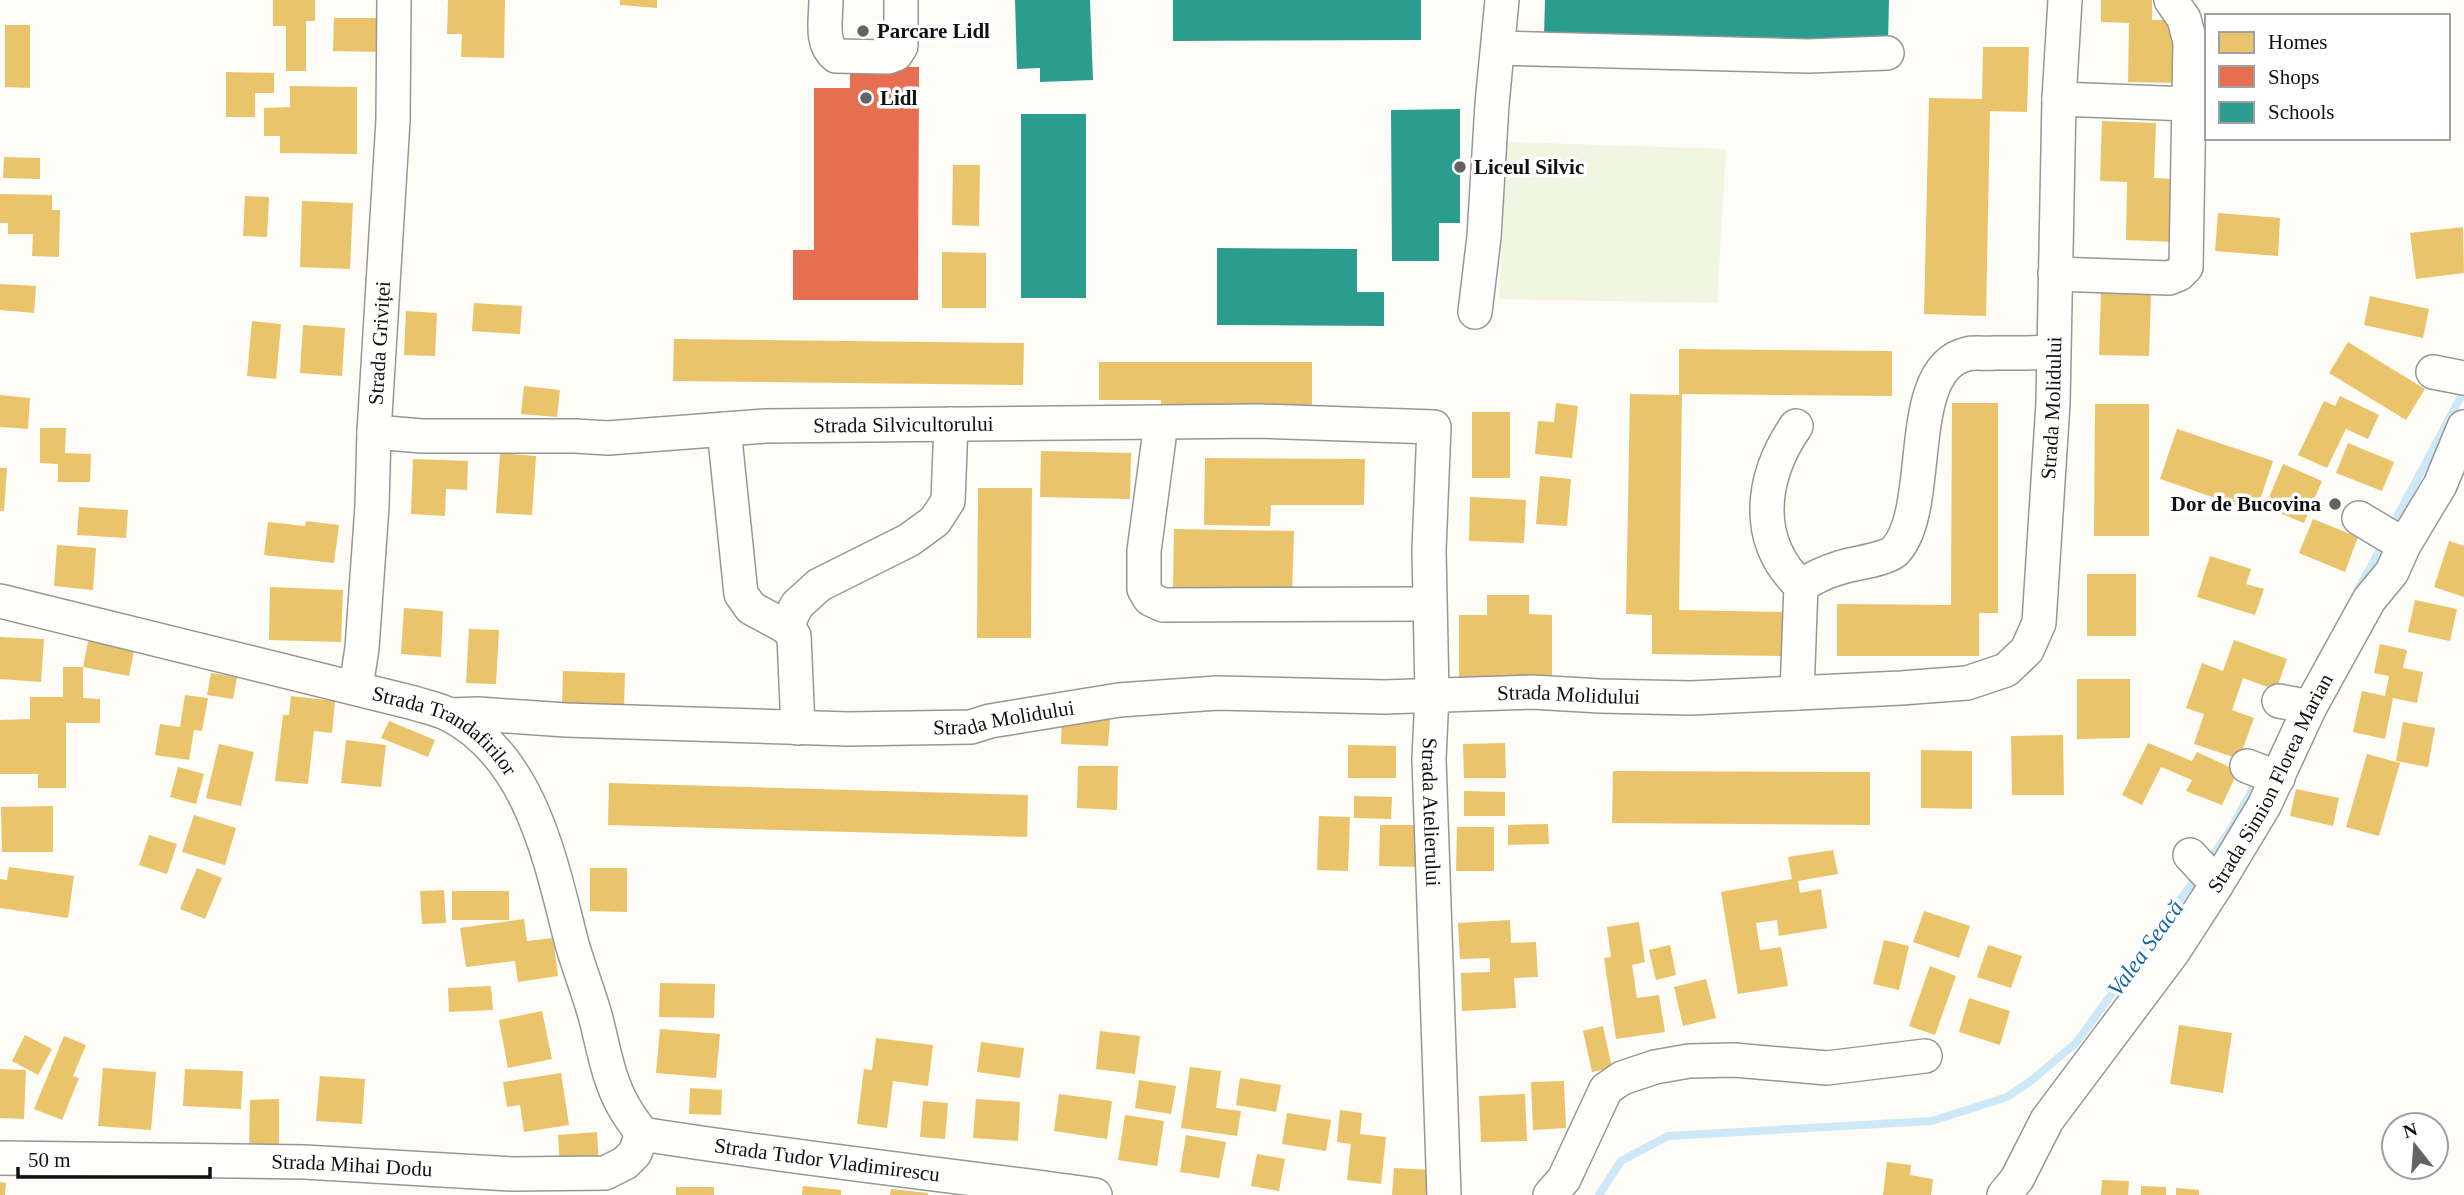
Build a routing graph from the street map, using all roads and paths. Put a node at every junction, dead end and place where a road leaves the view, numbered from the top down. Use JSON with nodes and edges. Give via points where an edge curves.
{"nodes":[{"id":1,"x":394,"y":0,"type":"edge"},
{"id":2,"x":826,"y":0,"type":"edge"},
{"id":3,"x":901,"y":0,"type":"edge"},
{"id":4,"x":1502,"y":0,"type":"edge"},
{"id":5,"x":2065,"y":0,"type":"edge"},
{"id":6,"x":2171,"y":0,"type":"edge"},
{"id":7,"x":1497,"y":48,"type":"junction"},
{"id":8,"x":1887,"y":53,"type":"dead end"},
{"id":9,"x":2059,"y":99,"type":"junction"},
{"id":10,"x":2189,"y":104,"type":"junction"},
{"id":11,"x":2055,"y":274,"type":"junction"},
{"id":12,"x":1475,"y":312,"type":"dead end"},
{"id":13,"x":2053,"y":352,"type":"junction"},
{"id":14,"x":1161,"y":423,"type":"junction"},
{"id":15,"x":951,"y":424,"type":"junction"},
{"id":16,"x":1796,"y":426,"type":"dead end"},
{"id":17,"x":1434,"y":427,"type":"joint"},
{"id":18,"x":2464,"y":427,"type":"edge"},
{"id":19,"x":724,"y":429,"type":"junction"},
{"id":20,"x":374,"y":432,"type":"junction"},
{"id":21,"x":1801,"y":586,"type":"junction"},
{"id":22,"x":0,"y":601,"type":"edge"},
{"id":23,"x":1429,"y":604,"type":"junction"},
{"id":24,"x":786,"y":627,"type":"junction"},
{"id":25,"x":356,"y":687,"type":"junction"},
{"id":26,"x":1797,"y":693,"type":"junction"},
{"id":27,"x":1432,"y":694,"type":"junction"},
{"id":28,"x":450,"y":715,"type":"junction"},
{"id":29,"x":798,"y":728,"type":"junction"},
{"id":30,"x":2247,"y":766,"type":"dead end"},
{"id":31,"x":2278,"y":778,"type":"junction"},
{"id":32,"x":1925,"y":1056,"type":"dead end"},
{"id":33,"x":642,"y":1133,"type":"junction"},
{"id":34,"x":0,"y":1158,"type":"edge"},
{"id":35,"x":1095,"y":1195,"type":"edge"},
{"id":36,"x":1444,"y":1195,"type":"edge"},
{"id":37,"x":1550,"y":1195,"type":"edge"},
{"id":38,"x":2004,"y":1195,"type":"edge"}],
"edges":[{"from":1,"to":20,"type":"street","name":"Strada Griviței","via":[[393,120]]},
{"from":2,"to":3,"type":"street","via":[[825,40],[830,51],[836,56],[888,57],[897,54],[901,46]]},
{"from":4,"to":7,"type":"street"},
{"from":5,"to":9,"type":"street","name":"Strada Molidului"},
{"from":6,"to":10,"type":"street","via":[[2184,19],[2190,42]]},
{"from":7,"to":8,"type":"street","via":[[1809,56]]},
{"from":7,"to":12,"type":"street"},
{"from":9,"to":10,"type":"street"},
{"from":9,"to":11,"type":"street","name":"Strada Molidului"},
{"from":10,"to":11,"type":"street","via":[[2186,267],[2169,278]]},
{"from":11,"to":13,"type":"street","name":"Strada Molidului"},
{"from":13,"to":21,"type":"street","via":[[1968,354],[1951,361],[1937,376],[1923,429],[1913,512],[1894,552],[1828,572]]},
{"from":13,"to":26,"type":"street","name":"Strada Molidului","via":[[2039,623],[2027,650],[2006,670],[1966,683]]},
{"from":14,"to":15,"type":"street","name":"Strada Silvicultorului"},
{"from":14,"to":17,"type":"street","name":"Strada Silvicultorului"},
{"from":14,"to":23,"type":"street","via":[[1144,551],[1144,589],[1150,599],[1163,605]]},
{"from":15,"to":19,"type":"street","name":"Strada Silvicultorului"},
{"from":15,"to":24,"type":"street","via":[[948,500],[935,521],[909,540],[819,586],[797,605]]},
{"from":16,"to":21,"type":"street","via":[[1773,467],[1766,517],[1786,572]]},
{"from":17,"to":23,"type":"street","name":"Strada Atelierului"},
{"from":18,"to":31,"type":"street","name":"Strada Simion Florea Marian","via":[[2440,485],[2384,533],[2392,572],[2295,704]]},
{"from":19,"to":20,"type":"street","name":"Strada Silvicultorului","via":[[608,438]]},
{"from":19,"to":24,"type":"street","via":[[741,594],[751,608]]},
{"from":20,"to":25,"type":"street","name":"Strada Griviței"},
{"from":21,"to":26,"type":"street"},
{"from":22,"to":25,"type":"street","name":"Strada Trandafirilor"},
{"from":23,"to":27,"type":"street","name":"Strada Atelierului"},
{"from":24,"to":29,"type":"street","via":[[794,636],[797,655]]},
{"from":25,"to":28,"type":"street","name":"Strada Trandafirilor"},
{"from":26,"to":27,"type":"street","name":"Strada Molidului","via":[[1691,698],[1532,692]]},
{"from":27,"to":29,"type":"street","name":"Strada Molidului","via":[[1217,693],[1119,699],[971,727]]},
{"from":27,"to":36,"type":"street","name":"Strada Atelierului","via":[[1429,759]]},
{"from":28,"to":29,"type":"street","name":"Strada Molidului"},
{"from":28,"to":33,"type":"street","name":"Strada Trandafirilor","via":[[503,760],[522,790],[559,888],[606,1060],[623,1106]]},
{"from":30,"to":31,"type":"street"},
{"from":31,"to":38,"type":"street","name":"Strada Simion Florea Marian","via":[[2205,872],[2173,952],[2047,1120]]},
{"from":32,"to":37,"type":"street","via":[[1827,1068],[1734,1060],[1689,1062],[1622,1078],[1606,1089],[1564,1179]]},
{"from":33,"to":34,"type":"street","name":"Strada Mihai Dodu","via":[[635,1153],[606,1172],[512,1174],[304,1162]]},
{"from":33,"to":35,"type":"street","name":"Strada Tudor Vladimirescu"}]}
